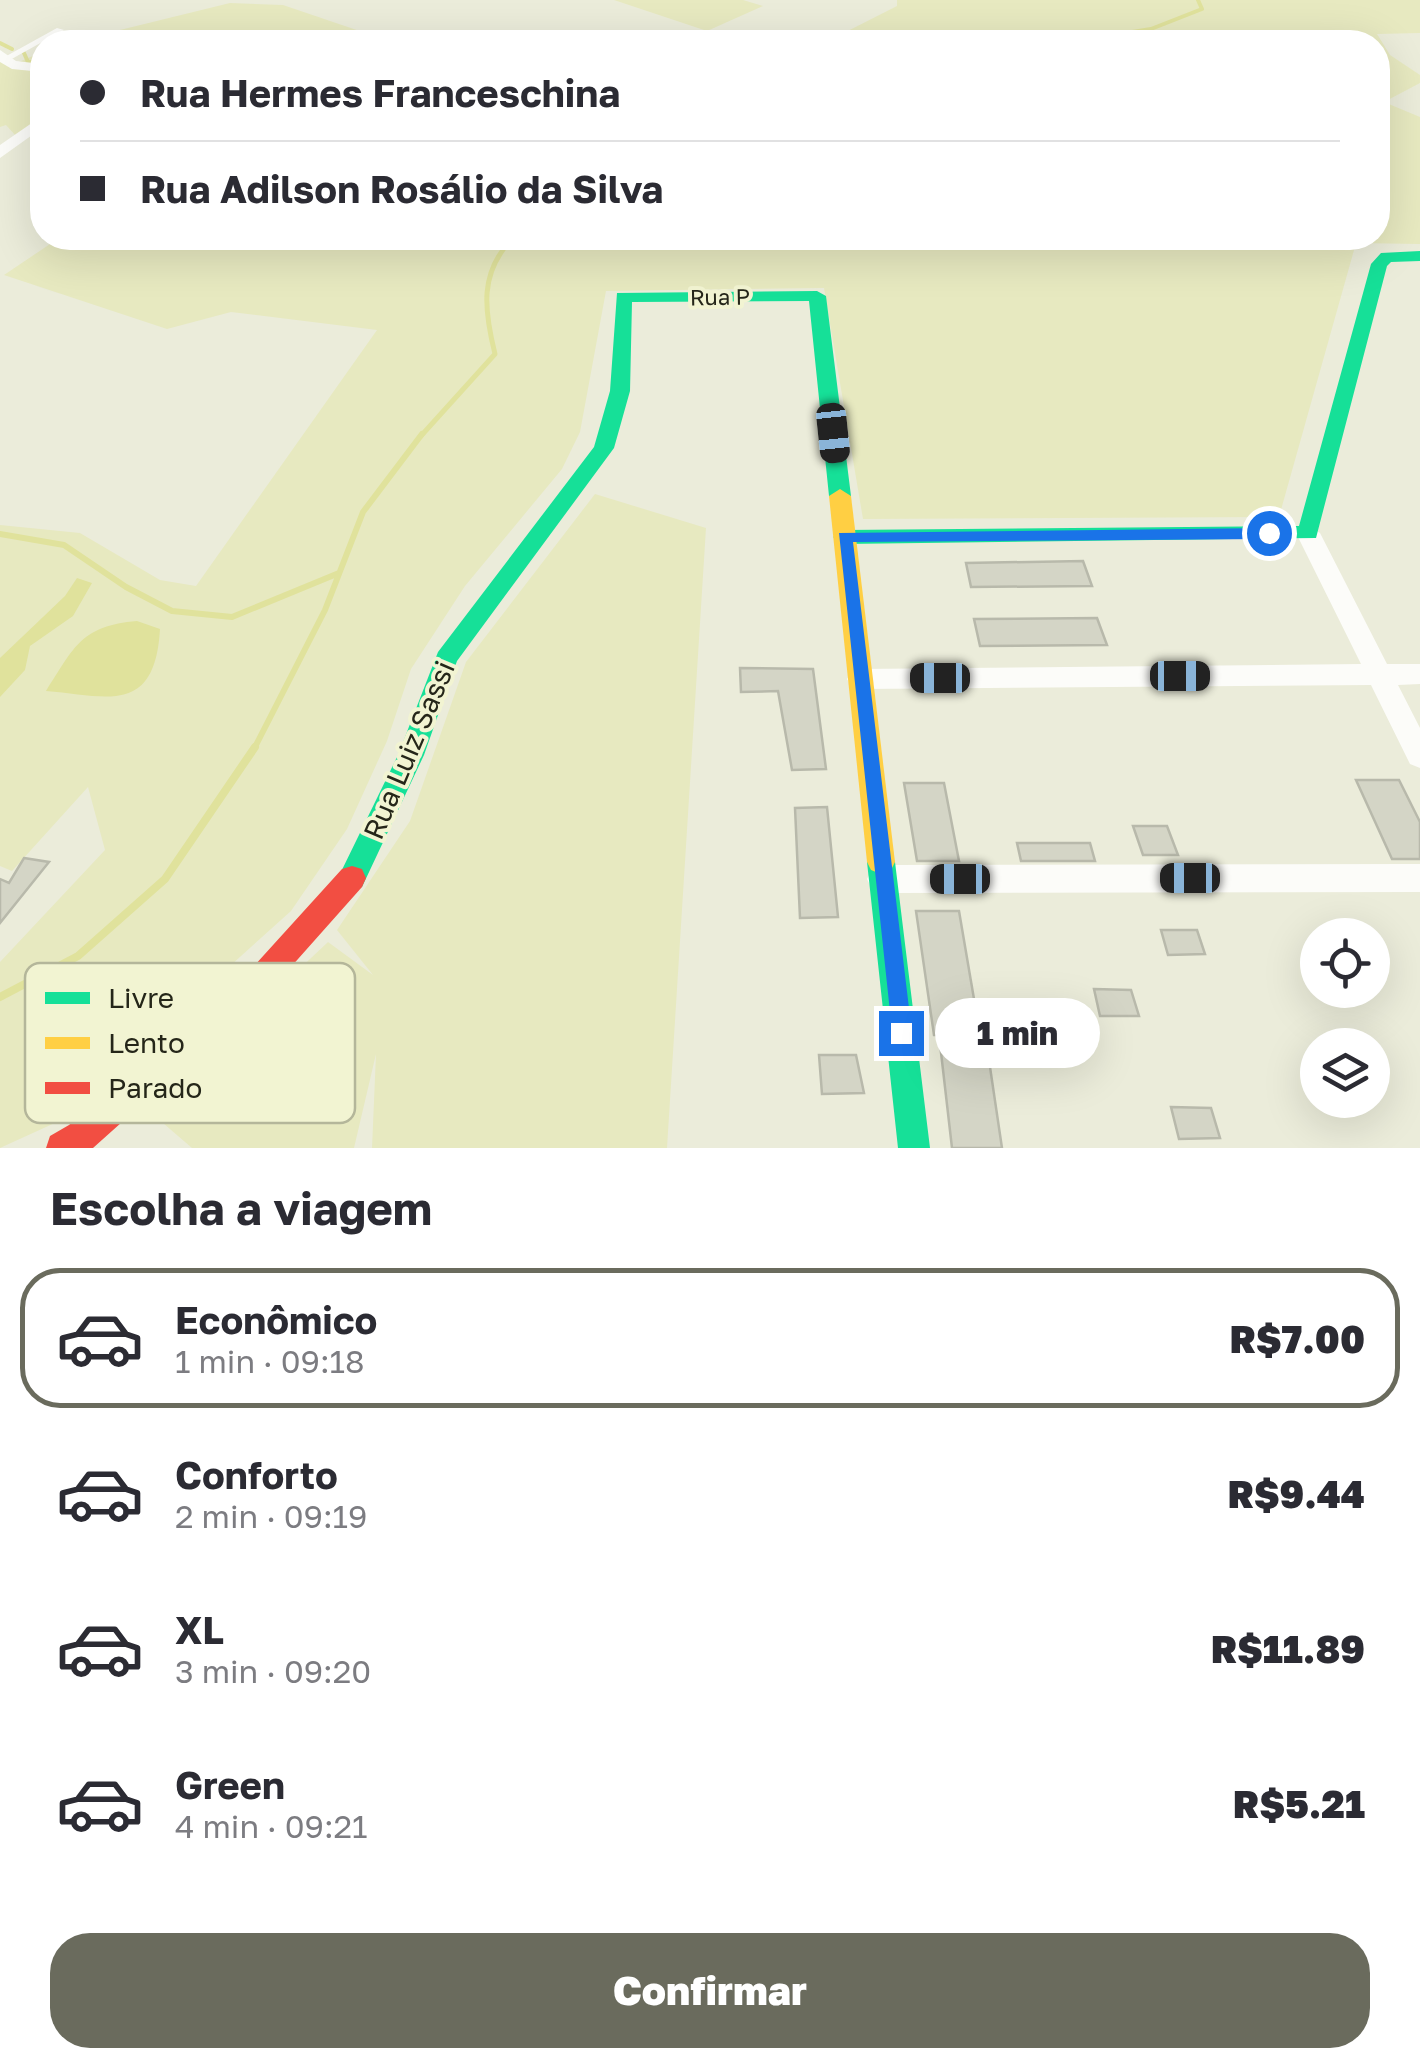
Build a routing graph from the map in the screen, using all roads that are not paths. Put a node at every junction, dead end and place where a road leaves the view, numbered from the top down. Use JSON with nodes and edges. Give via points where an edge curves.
{"nodes":[{"id":1,"x":30,"y":43,"type":"edge"},
{"id":2,"x":2,"y":56,"type":"edge"},
{"id":3,"x":30,"y":67,"type":"edge"},
{"id":4,"x":30,"y":130,"type":"edge"},
{"id":5,"x":0,"y":153,"type":"edge"},
{"id":6,"x":1420,"y":256,"type":"edge"},
{"id":7,"x":623,"y":297,"type":"joint"},
{"id":8,"x":1308,"y":533,"type":"junction"},
{"id":9,"x":844,"y":536,"type":"junction"},
{"id":10,"x":1379,"y":674,"type":"junction"},
{"id":11,"x":1420,"y":674,"type":"edge"},
{"id":12,"x":861,"y":678,"type":"junction"},
{"id":13,"x":1420,"y":756,"type":"edge"},
{"id":14,"x":1420,"y":878,"type":"edge"},
{"id":15,"x":884,"y":879,"type":"junction"},
{"id":16,"x":276,"y":963,"type":"edge"},
{"id":17,"x":103,"y":1123,"type":"edge"},
{"id":18,"x":80,"y":1144,"type":"edge"},
{"id":19,"x":914,"y":1148,"type":"edge"}],
"edges":[{"from":1,"to":2,"type":"lane"},
{"from":2,"to":3,"type":"street"},
{"from":4,"to":5,"type":"street"},
{"from":6,"to":8,"type":"street","via":[[1387,257],[1379,264]]},
{"from":7,"to":9,"type":"street","name":"Rua P","via":[[817,296]]},
{"from":7,"to":16,"type":"street","name":"Rua Luiz Sassi","via":[[620,391],[604,448],[446,658],[411,755],[351,881]]},
{"from":8,"to":9,"type":"street"},
{"from":8,"to":10,"type":"street"},
{"from":9,"to":12,"type":"street"},
{"from":10,"to":11,"type":"street"},
{"from":10,"to":12,"type":"street"},
{"from":10,"to":13,"type":"street"},
{"from":12,"to":15,"type":"street"},
{"from":14,"to":15,"type":"street"},
{"from":15,"to":19,"type":"street"},
{"from":17,"to":18,"type":"street","name":"Rua Luiz Sassi"}]}
